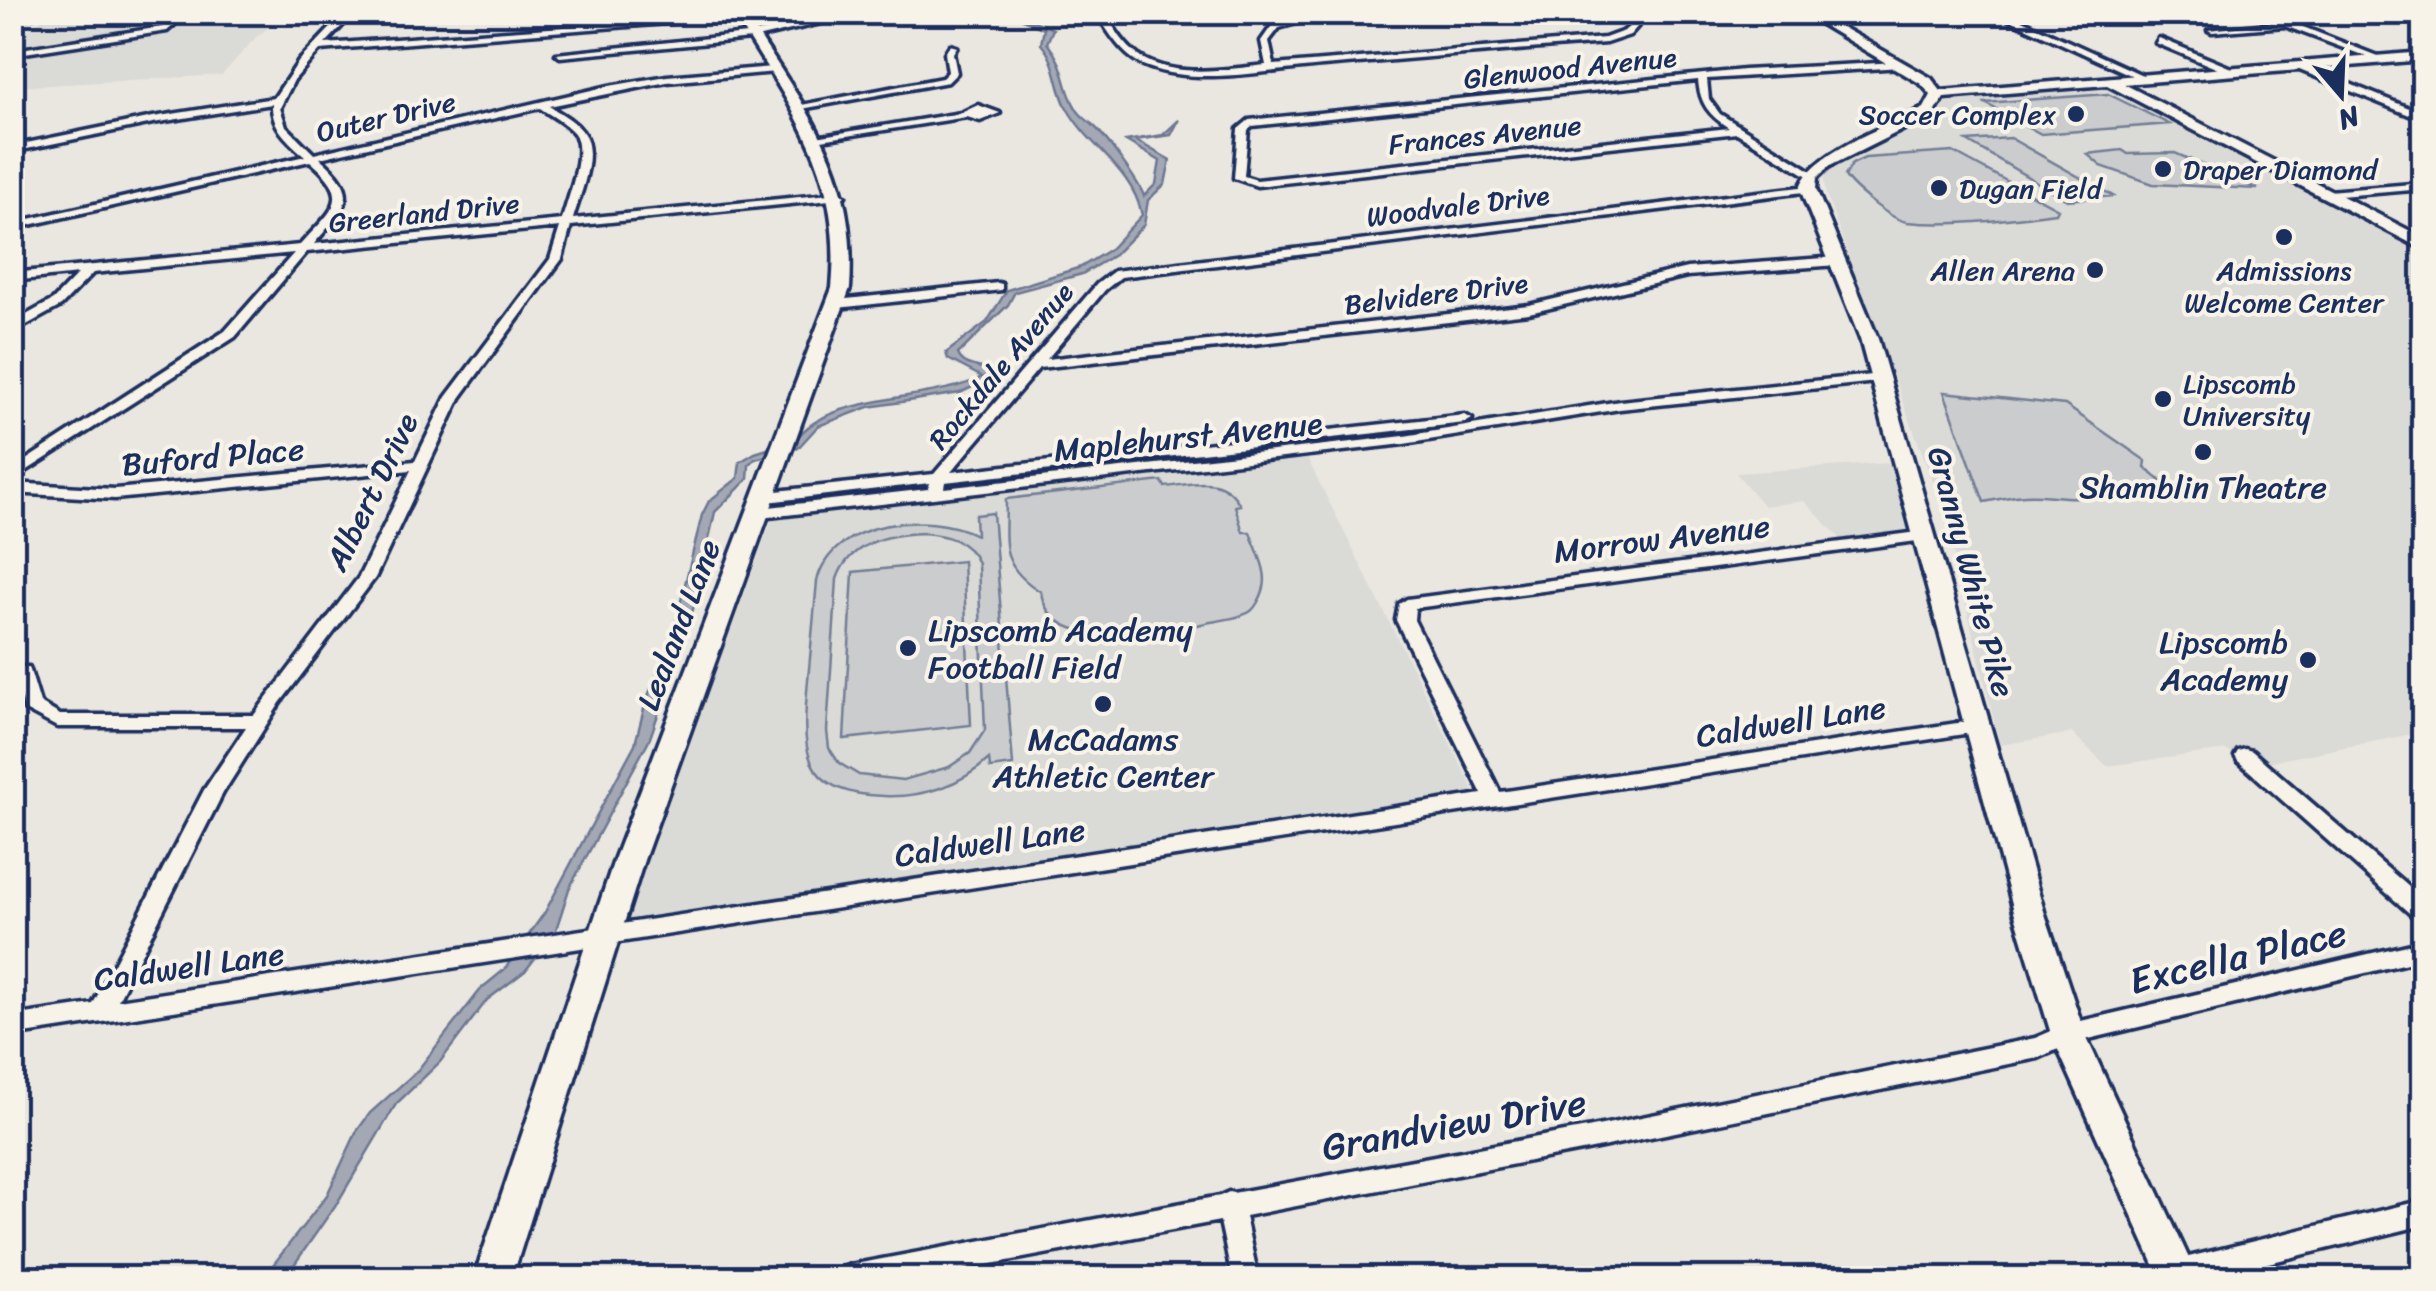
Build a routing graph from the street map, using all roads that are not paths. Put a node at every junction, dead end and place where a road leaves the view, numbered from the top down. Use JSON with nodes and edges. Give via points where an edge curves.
{"nodes":[{"id":1,"x":57,"y":12,"type":"edge"},
{"id":2,"x":166,"y":12,"type":"edge"},
{"id":3,"x":351,"y":12,"type":"edge"},
{"id":4,"x":585,"y":12,"type":"edge"},
{"id":5,"x":1260,"y":12,"type":"edge"},
{"id":6,"x":1382,"y":12,"type":"edge"},
{"id":7,"x":1628,"y":12,"type":"edge"},
{"id":8,"x":1806,"y":12,"type":"edge"},
{"id":9,"x":1996,"y":12,"type":"edge"},
{"id":10,"x":2257,"y":12,"type":"edge"},
{"id":11,"x":859,"y":13,"type":"edge"},
{"id":12,"x":1100,"y":13,"type":"edge"},
{"id":13,"x":739,"y":15,"type":"edge"},
{"id":14,"x":12,"y":17,"type":"edge"},
{"id":15,"x":595,"y":18,"type":"junction"},
{"id":16,"x":1287,"y":22,"type":"junction"},
{"id":17,"x":2288,"y":24,"type":"junction"},
{"id":18,"x":632,"y":25,"type":"junction"},
{"id":19,"x":580,"y":28,"type":"junction"},
{"id":20,"x":2212,"y":30,"type":"dead end"},
{"id":21,"x":752,"y":35,"type":"junction"},
{"id":22,"x":2173,"y":40,"type":"dead end"},
{"id":23,"x":320,"y":47,"type":"junction"},
{"id":24,"x":953,"y":47,"type":"dead end"},
{"id":25,"x":13,"y":54,"type":"edge"},
{"id":26,"x":560,"y":54,"type":"dead end"},
{"id":27,"x":2424,"y":56,"type":"edge"},
{"id":28,"x":2381,"y":60,"type":"junction"},
{"id":29,"x":1900,"y":65,"type":"junction"},
{"id":30,"x":2300,"y":66,"type":"junction"},
{"id":31,"x":1270,"y":68,"type":"junction"},
{"id":32,"x":773,"y":70,"type":"junction"},
{"id":33,"x":2233,"y":72,"type":"junction"},
{"id":34,"x":1702,"y":78,"type":"junction"},
{"id":35,"x":2147,"y":79,"type":"junction"},
{"id":36,"x":2112,"y":82,"type":"junction"},
{"id":37,"x":1935,"y":90,"type":"junction"},
{"id":38,"x":276,"y":101,"type":"junction"},
{"id":39,"x":542,"y":104,"type":"junction"},
{"id":40,"x":796,"y":106,"type":"junction"},
{"id":41,"x":966,"y":115,"type":"dead end"},
{"id":42,"x":2423,"y":118,"type":"edge"},
{"id":43,"x":1737,"y":130,"type":"junction"},
{"id":44,"x":816,"y":138,"type":"junction"},
{"id":45,"x":12,"y":150,"type":"edge"},
{"id":46,"x":314,"y":156,"type":"junction"},
{"id":47,"x":1239,"y":178,"type":"joint"},
{"id":48,"x":1810,"y":182,"type":"junction"},
{"id":49,"x":2424,"y":186,"type":"edge"},
{"id":50,"x":2328,"y":194,"type":"junction"},
{"id":51,"x":840,"y":196,"type":"junction"},
{"id":52,"x":568,"y":223,"type":"junction"},
{"id":53,"x":12,"y":226,"type":"edge"},
{"id":54,"x":2424,"y":245,"type":"edge"},
{"id":55,"x":306,"y":250,"type":"junction"},
{"id":56,"x":1838,"y":261,"type":"junction"},
{"id":57,"x":88,"y":271,"type":"junction"},
{"id":58,"x":12,"y":276,"type":"edge"},
{"id":59,"x":1113,"y":276,"type":"joint"},
{"id":60,"x":998,"y":287,"type":"dead end"},
{"id":61,"x":837,"y":304,"type":"junction"},
{"id":62,"x":12,"y":329,"type":"edge"},
{"id":63,"x":1037,"y":364,"type":"junction"},
{"id":64,"x":1881,"y":378,"type":"junction"},
{"id":65,"x":419,"y":465,"type":"junction"},
{"id":66,"x":12,"y":476,"type":"edge"},
{"id":67,"x":937,"y":485,"type":"junction"},
{"id":68,"x":12,"y":488,"type":"edge"},
{"id":69,"x":763,"y":505,"type":"junction"},
{"id":70,"x":1926,"y":536,"type":"junction"},
{"id":71,"x":22,"y":671,"type":"dead end"},
{"id":72,"x":258,"y":721,"type":"junction"},
{"id":73,"x":1977,"y":726,"type":"junction"},
{"id":74,"x":2245,"y":756,"type":"dead end"},
{"id":75,"x":1495,"y":801,"type":"junction"},
{"id":76,"x":2424,"y":914,"type":"edge"},
{"id":77,"x":602,"y":938,"type":"junction"},
{"id":78,"x":2424,"y":950,"type":"edge"},
{"id":79,"x":100,"y":1014,"type":"junction"},
{"id":80,"x":12,"y":1026,"type":"edge"},
{"id":81,"x":2068,"y":1034,"type":"junction"},
{"id":82,"x":1229,"y":1204,"type":"junction"},
{"id":83,"x":2424,"y":1212,"type":"edge"},
{"id":84,"x":2178,"y":1276,"type":"edge"},
{"id":85,"x":494,"y":1278,"type":"edge"},
{"id":86,"x":850,"y":1278,"type":"edge"},
{"id":87,"x":1246,"y":1278,"type":"edge"}],
"edges":[{"from":1,"to":14,"type":"street"},
{"from":2,"to":25,"type":"street","via":[[170,26]]},
{"from":3,"to":23,"type":"street"},
{"from":4,"to":15,"type":"street"},
{"from":5,"to":16,"type":"street"},
{"from":6,"to":16,"type":"street"},
{"from":7,"to":31,"type":"street","via":[[1632,28],[1606,40]]},
{"from":8,"to":29,"type":"street"},
{"from":9,"to":35,"type":"street"},
{"from":10,"to":17,"type":"street"},
{"from":11,"to":21,"type":"street"},
{"from":12,"to":31,"type":"street","via":[[1125,52],[1146,64],[1204,72]]},
{"from":13,"to":18,"type":"street"},
{"from":13,"to":21,"type":"street","name":"Lealand Lane"},
{"from":15,"to":18,"type":"street"},
{"from":15,"to":19,"type":"street"},
{"from":16,"to":31,"type":"street","via":[[1266,36]]},
{"from":17,"to":20,"type":"street"},
{"from":17,"to":28,"type":"street"},
{"from":18,"to":19,"type":"street"},
{"from":19,"to":23,"type":"street"},
{"from":21,"to":26,"type":"street"},
{"from":21,"to":32,"type":"street","name":"Lealand Lane"},
{"from":22,"to":33,"type":"street","via":[[2154,42]]},
{"from":23,"to":38,"type":"street"},
{"from":24,"to":40,"type":"street","via":[[952,80]]},
{"from":27,"to":28,"type":"street"},
{"from":28,"to":30,"type":"street"},
{"from":29,"to":34,"type":"street","name":"Glenwood Avenue"},
{"from":29,"to":37,"type":"street"},
{"from":30,"to":33,"type":"street"},
{"from":30,"to":42,"type":"street"},
{"from":32,"to":39,"type":"street","name":"Outer Drive","via":[[642,83]]},
{"from":32,"to":40,"type":"street","name":"Lealand Lane"},
{"from":33,"to":35,"type":"street"},
{"from":34,"to":43,"type":"street","via":[[1708,106]]},
{"from":34,"to":47,"type":"street","name":"Glenwood Avenue","via":[[1246,124]]},
{"from":35,"to":36,"type":"street"},
{"from":36,"to":37,"type":"street","via":[[1972,94]]},
{"from":36,"to":50,"type":"street"},
{"from":37,"to":48,"type":"street","via":[[1929,110],[1850,149]]},
{"from":38,"to":45,"type":"street"},
{"from":38,"to":46,"type":"street","via":[[277,120]]},
{"from":39,"to":46,"type":"street","name":"Outer Drive"},
{"from":39,"to":52,"type":"street","name":"Albert Drive","via":[[584,142]]},
{"from":40,"to":44,"type":"street","name":"Lealand Lane"},
{"from":41,"to":44,"type":"street"},
{"from":43,"to":47,"type":"street","name":"Frances Avenue","via":[[1257,183]]},
{"from":43,"to":48,"type":"street"},
{"from":44,"to":51,"type":"street","name":"Lealand Lane"},
{"from":46,"to":53,"type":"street","name":"Outer Drive"},
{"from":46,"to":55,"type":"street","via":[[338,180],[342,197]]},
{"from":48,"to":56,"type":"street","name":"Granny White Pike"},
{"from":48,"to":59,"type":"street","name":"Woodvale Drive"},
{"from":49,"to":50,"type":"street"},
{"from":50,"to":54,"type":"street"},
{"from":51,"to":52,"type":"street","name":"Greerland Drive"},
{"from":51,"to":61,"type":"street","name":"Lealand Lane","via":[[845,260]]},
{"from":52,"to":55,"type":"street","name":"Greerland Drive"},
{"from":52,"to":65,"type":"street","name":"Albert Drive","via":[[556,258],[452,397]]},
{"from":55,"to":57,"type":"street","name":"Greerland Drive"},
{"from":55,"to":66,"type":"street","via":[[230,334]]},
{"from":56,"to":63,"type":"street","name":"Belvidere Drive","via":[[1688,272],[1547,306]]},
{"from":56,"to":64,"type":"street","name":"Granny White Pike"},
{"from":57,"to":58,"type":"street","name":"Greerland Drive"},
{"from":57,"to":62,"type":"street","via":[[53,306]]},
{"from":59,"to":63,"type":"street","name":"Rockdale Avenue"},
{"from":60,"to":61,"type":"street"},
{"from":61,"to":69,"type":"street","name":"Lealand Lane"},
{"from":63,"to":67,"type":"street","name":"Rockdale Avenue"},
{"from":64,"to":67,"type":"street","name":"Maplehurst Avenue","via":[[1620,405],[1404,440]]},
{"from":64,"to":70,"type":"street","name":"Granny White Pike"},
{"from":65,"to":68,"type":"street","name":"Buford Place","via":[[115,494]]},
{"from":65,"to":72,"type":"street","name":"Albert Drive","via":[[367,578]]},
{"from":67,"to":69,"type":"street","name":"Maplehurst Avenue"},
{"from":69,"to":77,"type":"street","name":"Lealand Lane"},
{"from":70,"to":73,"type":"street","name":"Granny White Pike"},
{"from":70,"to":75,"type":"street","name":"Morrow Avenue","via":[[1406,604],[1404,620]]},
{"from":71,"to":72,"type":"street","via":[[32,706],[57,721]]},
{"from":72,"to":79,"type":"street","name":"Albert Drive","via":[[188,837]]},
{"from":73,"to":75,"type":"street","name":"Caldwell Lane"},
{"from":73,"to":81,"type":"street","name":"Granny White Pike"},
{"from":74,"to":76,"type":"street"},
{"from":75,"to":77,"type":"street","name":"Caldwell Lane"},
{"from":77,"to":79,"type":"street","name":"Caldwell Lane"},
{"from":77,"to":85,"type":"street","name":"Lealand Lane"},
{"from":78,"to":81,"type":"street","name":"Excella Place"},
{"from":79,"to":80,"type":"street","name":"Caldwell Lane"},
{"from":81,"to":82,"type":"street","name":"Grandview Drive","via":[[2020,1052]]},
{"from":81,"to":84,"type":"street","name":"Granny White Pike"},
{"from":82,"to":86,"type":"street","name":"Grandview Drive"},
{"from":82,"to":87,"type":"street"},
{"from":83,"to":84,"type":"street"}]}
